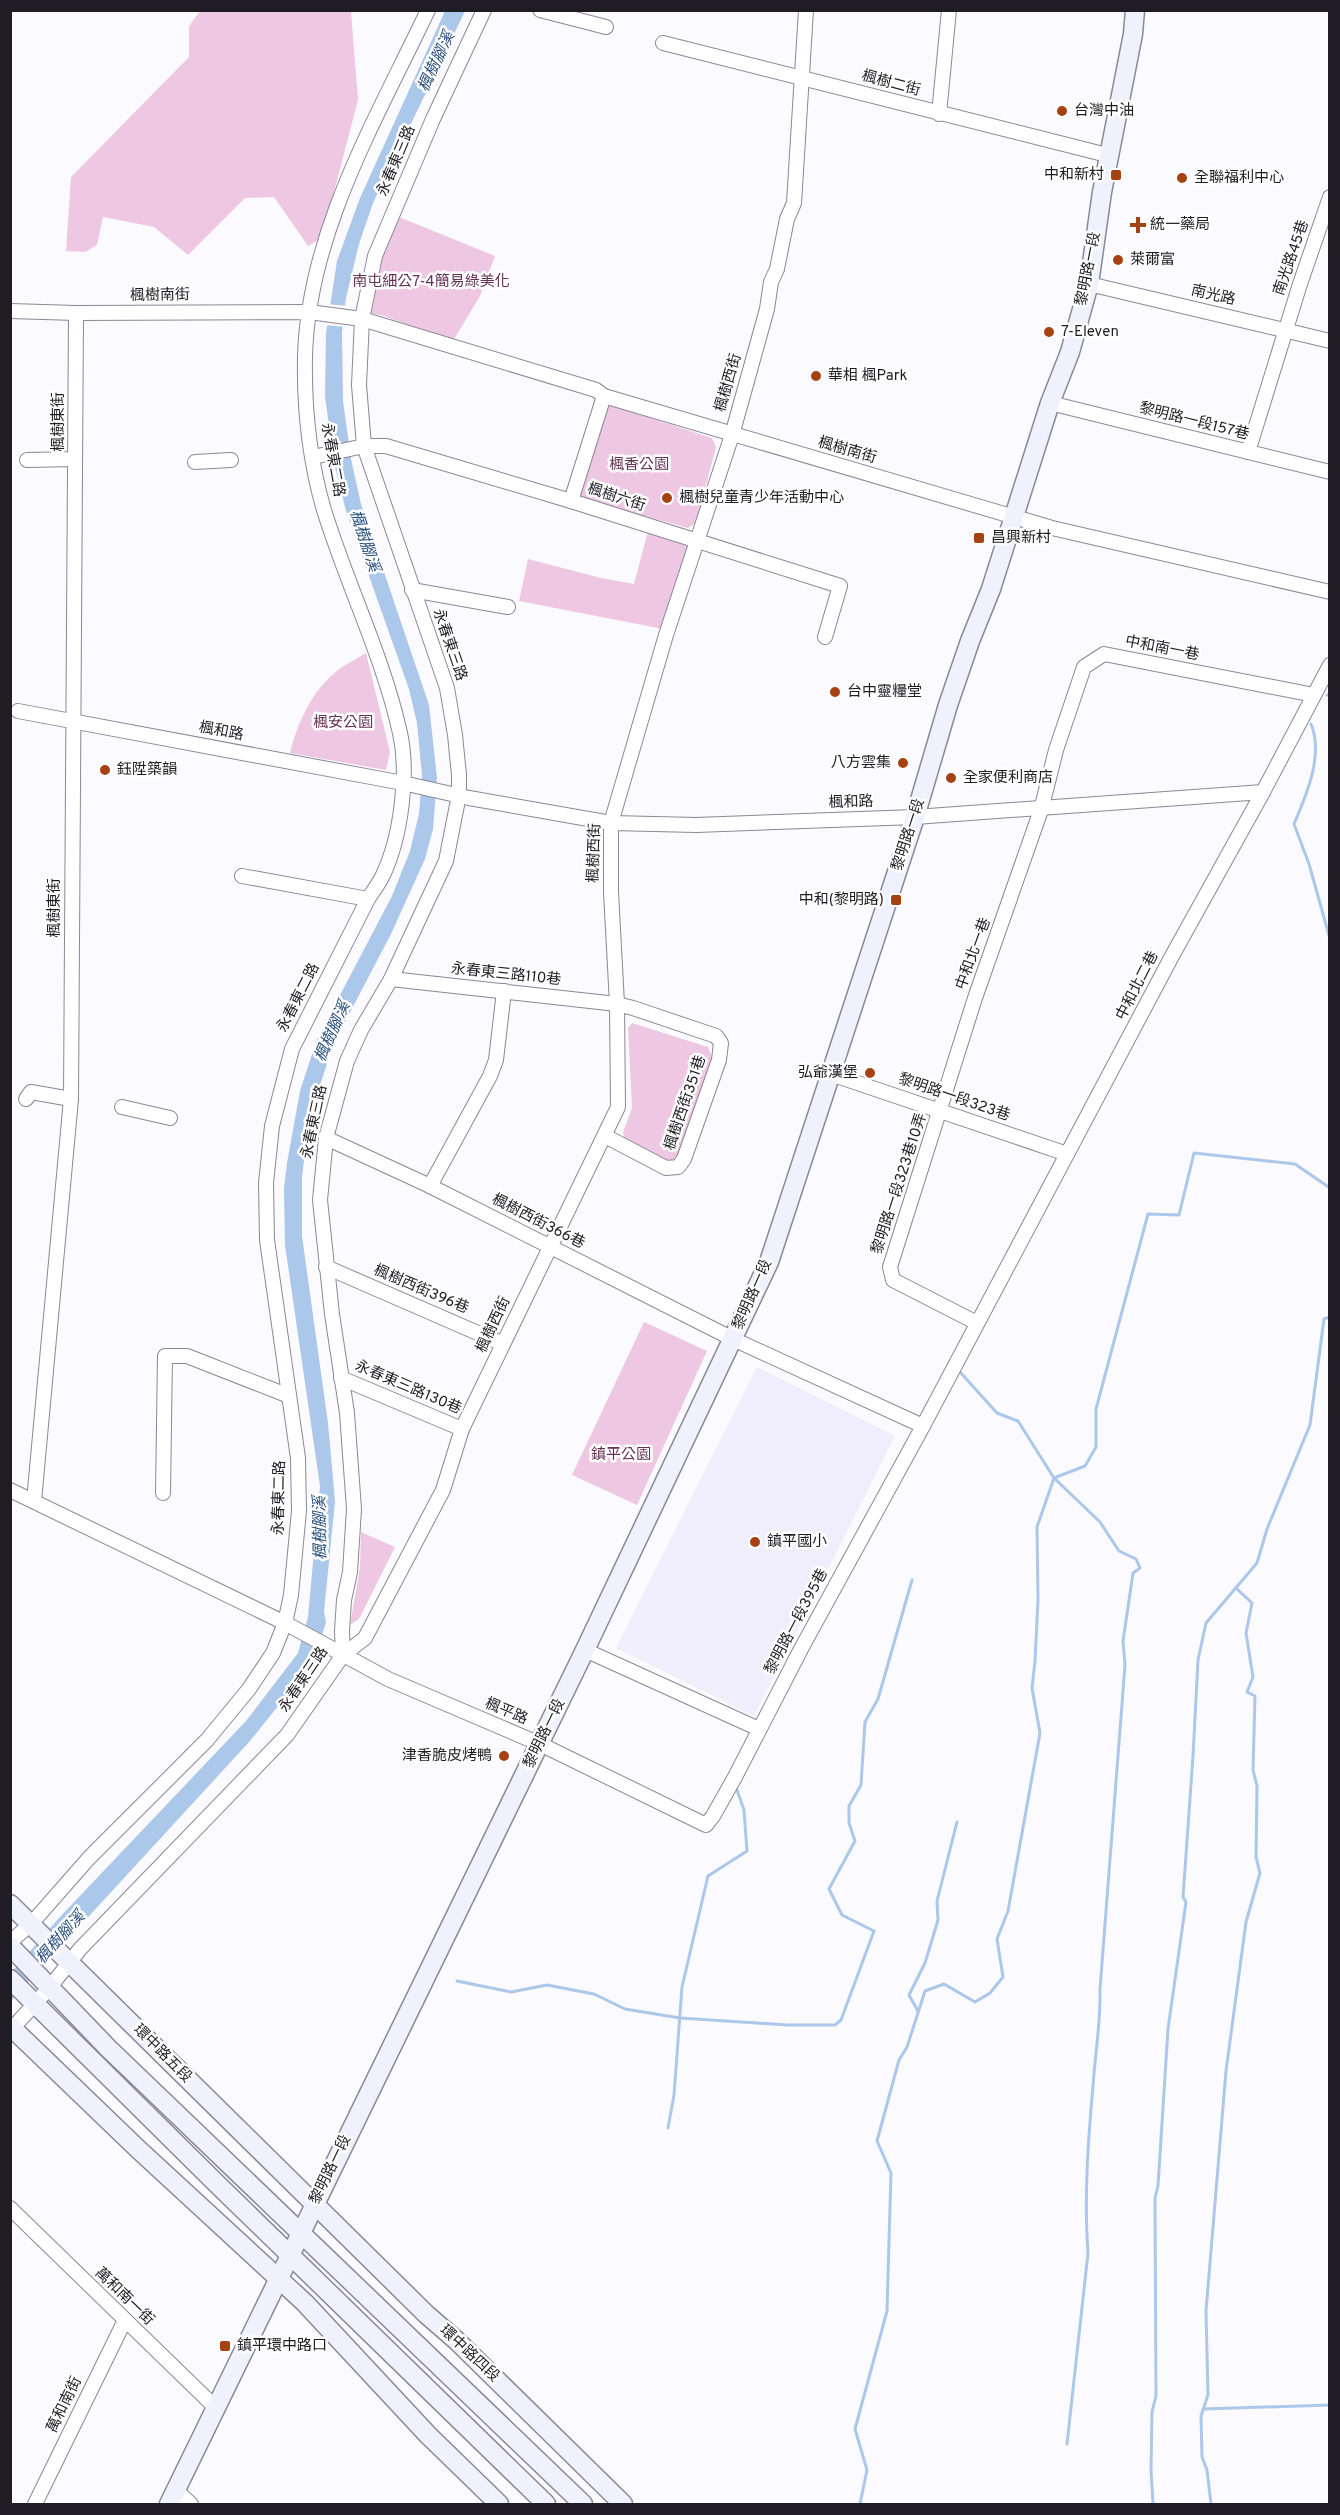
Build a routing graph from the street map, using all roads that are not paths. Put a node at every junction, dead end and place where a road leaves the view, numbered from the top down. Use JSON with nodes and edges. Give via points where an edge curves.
{"nodes":[{"id":1,"x":428,"y":10,"type":"edge"},
{"id":2,"x":484,"y":10,"type":"edge"},
{"id":3,"x":540,"y":10,"type":"edge"},
{"id":4,"x":806,"y":10,"type":"edge"},
{"id":5,"x":949,"y":10,"type":"edge"},
{"id":6,"x":1135,"y":10,"type":"edge"},
{"id":7,"x":606,"y":27,"type":"dead end"},
{"id":8,"x":663,"y":43,"type":"dead end"},
{"id":9,"x":801,"y":76,"type":"junction"},
{"id":10,"x":939,"y":114,"type":"junction"},
{"id":11,"x":1111,"y":156,"type":"junction"},
{"id":12,"x":1329,"y":197,"type":"edge"},
{"id":13,"x":1089,"y":284,"type":"junction"},
{"id":14,"x":10,"y":311,"type":"edge"},
{"id":15,"x":309,"y":312,"type":"junction"},
{"id":16,"x":76,"y":313,"type":"junction"},
{"id":17,"x":362,"y":319,"type":"junction"},
{"id":18,"x":1287,"y":330,"type":"junction"},
{"id":19,"x":1329,"y":340,"type":"edge"},
{"id":20,"x":603,"y":396,"type":"junction"},
{"id":21,"x":1050,"y":404,"type":"junction"},
{"id":22,"x":732,"y":435,"type":"junction"},
{"id":23,"x":364,"y":446,"type":"junction"},
{"id":24,"x":1248,"y":452,"type":"junction"},
{"id":25,"x":313,"y":457,"type":"junction"},
{"id":26,"x":75,"y":459,"type":"junction"},
{"id":27,"x":27,"y":460,"type":"dead end"},
{"id":28,"x":231,"y":460,"type":"dead end"},
{"id":29,"x":195,"y":462,"type":"dead end"},
{"id":30,"x":1329,"y":472,"type":"edge"},
{"id":31,"x":571,"y":501,"type":"junction"},
{"id":32,"x":1012,"y":517,"type":"junction"},
{"id":33,"x":696,"y":541,"type":"junction"},
{"id":34,"x":412,"y":590,"type":"junction"},
{"id":35,"x":1329,"y":592,"type":"edge"},
{"id":36,"x":508,"y":607,"type":"dead end"},
{"id":37,"x":825,"y":638,"type":"dead end"},
{"id":38,"x":1329,"y":665,"type":"edge"},
{"id":39,"x":1314,"y":695,"type":"junction"},
{"id":40,"x":18,"y":711,"type":"dead end"},
{"id":41,"x":73,"y":721,"type":"junction"},
{"id":42,"x":410,"y":785,"type":"junction"},
{"id":43,"x":1263,"y":792,"type":"junction"},
{"id":44,"x":459,"y":795,"type":"junction"},
{"id":45,"x":1041,"y":810,"type":"junction"},
{"id":46,"x":915,"y":817,"type":"junction"},
{"id":47,"x":611,"y":823,"type":"junction"},
{"id":48,"x":242,"y":876,"type":"dead end"},
{"id":49,"x":368,"y":899,"type":"junction"},
{"id":50,"x":391,"y":979,"type":"junction"},
{"id":51,"x":504,"y":991,"type":"junction"},
{"id":52,"x":617,"y":1004,"type":"junction"},
{"id":53,"x":831,"y":1074,"type":"junction"},
{"id":54,"x":71,"y":1099,"type":"junction"},
{"id":55,"x":26,"y":1100,"type":"dead end"},
{"id":56,"x":122,"y":1107,"type":"dead end"},
{"id":57,"x":941,"y":1110,"type":"junction"},
{"id":58,"x":170,"y":1118,"type":"dead end"},
{"id":59,"x":605,"y":1136,"type":"junction"},
{"id":60,"x":326,"y":1138,"type":"junction"},
{"id":61,"x":1066,"y":1154,"type":"junction"},
{"id":62,"x":430,"y":1186,"type":"junction"},
{"id":63,"x":549,"y":1246,"type":"junction"},
{"id":64,"x":326,"y":1267,"type":"junction"},
{"id":65,"x":977,"y":1323,"type":"junction"},
{"id":66,"x":733,"y":1339,"type":"junction"},
{"id":67,"x":503,"y":1344,"type":"junction"},
{"id":68,"x":341,"y":1378,"type":"junction"},
{"id":69,"x":289,"y":1396,"type":"junction"},
{"id":70,"x":923,"y":1426,"type":"junction"},
{"id":71,"x":462,"y":1429,"type":"junction"},
{"id":72,"x":10,"y":1490,"type":"edge"},
{"id":73,"x":163,"y":1493,"type":"dead end"},
{"id":74,"x":34,"y":1501,"type":"junction"},
{"id":75,"x":285,"y":1623,"type":"junction"},
{"id":76,"x":585,"y":1650,"type":"junction"},
{"id":77,"x":338,"y":1652,"type":"junction"},
{"id":78,"x":759,"y":1729,"type":"junction"},
{"id":79,"x":540,"y":1744,"type":"junction"},
{"id":80,"x":697,"y":1822,"type":"joint"},
{"id":81,"x":10,"y":1904,"type":"edge"},
{"id":82,"x":33,"y":1926,"type":"junction"},
{"id":83,"x":11,"y":1945,"type":"edge"},
{"id":84,"x":68,"y":1962,"type":"junction"},
{"id":85,"x":10,"y":1979,"type":"edge"},
{"id":86,"x":48,"y":1985,"type":"junction"},
{"id":87,"x":33,"y":2002,"type":"junction"},
{"id":88,"x":11,"y":2028,"type":"edge"},
{"id":89,"x":315,"y":2204,"type":"junction"},
{"id":90,"x":10,"y":2208,"type":"edge"},
{"id":91,"x":302,"y":2233,"type":"junction"},
{"id":92,"x":291,"y":2255,"type":"junction"},
{"id":93,"x":278,"y":2279,"type":"junction"},
{"id":94,"x":124,"y":2320,"type":"junction"},
{"id":95,"x":216,"y":2408,"type":"junction"},
{"id":96,"x":173,"y":2498,"type":"edge"},
{"id":97,"x":35,"y":2505,"type":"edge"},
{"id":98,"x":191,"y":2505,"type":"edge"},
{"id":99,"x":499,"y":2505,"type":"edge"},
{"id":100,"x":546,"y":2505,"type":"edge"},
{"id":101,"x":583,"y":2505,"type":"edge"},
{"id":102,"x":624,"y":2505,"type":"edge"}],
"edges":[{"from":1,"to":15,"type":"street","name":"永春東二路","via":[[327,231]]},
{"from":2,"to":17,"type":"street","name":"永春東三路","via":[[375,256]]},
{"from":3,"to":7,"type":"street"},
{"from":4,"to":9,"type":"street","name":"楓樹西街"},
{"from":5,"to":10,"type":"street"},
{"from":6,"to":11,"type":"street","name":"黎明路一段"},
{"from":8,"to":9,"type":"street","name":"楓樹二街"},
{"from":9,"to":10,"type":"street","name":"楓樹二街"},
{"from":9,"to":22,"type":"street","name":"楓樹西街","via":[[794,203]]},
{"from":10,"to":11,"type":"street","name":"楓樹二街"},
{"from":11,"to":13,"type":"street","name":"黎明路一段"},
{"from":12,"to":18,"type":"street","name":"南光路45巷"},
{"from":13,"to":18,"type":"street","name":"南光路"},
{"from":13,"to":21,"type":"street","name":"黎明路一段"},
{"from":14,"to":16,"type":"street","name":"楓樹南街"},
{"from":15,"to":16,"type":"street","name":"楓樹南街"},
{"from":15,"to":17,"type":"street","name":"楓樹南街"},
{"from":15,"to":25,"type":"street","name":"永春東二路","via":[[305,400]]},
{"from":16,"to":26,"type":"street","name":"楓樹東街"},
{"from":17,"to":20,"type":"street","name":"楓樹南街","via":[[596,390]]},
{"from":17,"to":23,"type":"street","name":"永春東三路","via":[[360,385]]},
{"from":18,"to":19,"type":"street","name":"南光路"},
{"from":18,"to":24,"type":"street","name":"南光路45巷"},
{"from":20,"to":22,"type":"street","name":"楓樹南街"},
{"from":20,"to":31,"type":"street"},
{"from":21,"to":24,"type":"street","name":"黎明路一段157巷"},
{"from":21,"to":32,"type":"street","name":"黎明路一段"},
{"from":22,"to":32,"type":"street","name":"楓樹南街"},
{"from":22,"to":33,"type":"street","name":"楓樹西街"},
{"from":23,"to":25,"type":"street","name":"楓樹六街"},
{"from":23,"to":31,"type":"street","name":"楓樹六街","via":[[386,446]]},
{"from":23,"to":34,"type":"street","name":"永春東三路"},
{"from":24,"to":30,"type":"street","name":"黎明路一段157巷"},
{"from":25,"to":42,"type":"street","name":"永春東二路","via":[[325,513],[381,667]]},
{"from":26,"to":27,"type":"street"},
{"from":26,"to":41,"type":"street","name":"楓樹東街"},
{"from":28,"to":29,"type":"street"},
{"from":31,"to":33,"type":"street","name":"楓樹六街"},
{"from":32,"to":35,"type":"street","name":"楓樹南街"},
{"from":32,"to":46,"type":"street","name":"黎明路一段","via":[[991,589],[948,705]]},
{"from":33,"to":37,"type":"street","name":"楓樹六街","via":[[840,586]]},
{"from":33,"to":47,"type":"street","name":"楓樹西街"},
{"from":34,"to":36,"type":"street"},
{"from":34,"to":44,"type":"street","name":"永春東三路","via":[[447,688]]},
{"from":38,"to":39,"type":"street","name":"中和北二巷"},
{"from":39,"to":43,"type":"street","name":"中和北二巷"},
{"from":39,"to":45,"type":"street","name":"中和南一巷","via":[[1104,654],[1084,667]]},
{"from":40,"to":41,"type":"street","name":"楓和路"},
{"from":41,"to":42,"type":"street","name":"楓和路"},
{"from":41,"to":54,"type":"street","name":"楓樹東街"},
{"from":42,"to":44,"type":"street","name":"楓和路"},
{"from":42,"to":49,"type":"street","name":"永春東二路","via":[[383,876]]},
{"from":43,"to":45,"type":"street","name":"楓和路"},
{"from":43,"to":61,"type":"street","name":"中和北二巷"},
{"from":44,"to":47,"type":"street","name":"楓和路"},
{"from":44,"to":50,"type":"street","name":"永春東三路","via":[[446,861]]},
{"from":45,"to":46,"type":"street","name":"楓和路"},
{"from":45,"to":57,"type":"street","name":"中和北一巷","via":[[975,998]]},
{"from":46,"to":47,"type":"street","name":"楓和路","via":[[696,825]]},
{"from":46,"to":53,"type":"street","name":"黎明路一段"},
{"from":47,"to":52,"type":"street","name":"楓樹西街"},
{"from":48,"to":49,"type":"street"},
{"from":49,"to":69,"type":"street","name":"永春東二路","via":[[292,1049],[273,1126],[266,1183],[267,1240]]},
{"from":50,"to":51,"type":"street","name":"永春東三路110巷"},
{"from":50,"to":60,"type":"street","name":"永春東三路","via":[[347,1061]]},
{"from":51,"to":52,"type":"street","name":"永春東三路110巷"},
{"from":51,"to":62,"type":"street","via":[[496,1060],[490,1076]]},
{"from":52,"to":59,"type":"street","name":"楓樹西街","via":[[618,1107]]},
{"from":52,"to":59,"type":"street","name":"楓樹西街351巷","via":[[706,1031],[716,1036],[721,1051],[678,1167],[666,1168]]},
{"from":53,"to":57,"type":"street","name":"黎明路一段323巷"},
{"from":53,"to":66,"type":"street","name":"黎明路一段","via":[[769,1262]]},
{"from":54,"to":55,"type":"street","via":[[31,1092]]},
{"from":54,"to":74,"type":"street","name":"楓樹東街"},
{"from":56,"to":58,"type":"street"},
{"from":57,"to":61,"type":"street","name":"黎明路一段323巷"},
{"from":57,"to":65,"type":"street","name":"黎明路一段323巷10弄","via":[[895,1248],[890,1267],[892,1280]]},
{"from":59,"to":63,"type":"street","name":"楓樹西街"},
{"from":60,"to":62,"type":"street","name":"楓樹西街366巷"},
{"from":60,"to":64,"type":"street","name":"永春東三路","via":[[320,1200]]},
{"from":61,"to":65,"type":"street","name":"中和北二巷"},
{"from":62,"to":63,"type":"street","name":"楓樹西街366巷"},
{"from":63,"to":66,"type":"street","name":"楓樹西街366巷"},
{"from":63,"to":67,"type":"street","name":"楓樹西街"},
{"from":64,"to":67,"type":"street","name":"楓樹西街396巷"},
{"from":64,"to":68,"type":"street","name":"永春東三路"},
{"from":65,"to":70,"type":"street","name":"黎明路一段395巷"},
{"from":66,"to":70,"type":"street"},
{"from":66,"to":76,"type":"street","name":"黎明路一段"},
{"from":67,"to":71,"type":"street","name":"楓樹西街"},
{"from":68,"to":71,"type":"street","name":"永春東三路130巷"},
{"from":68,"to":77,"type":"street","name":"永春東三路","via":[[354,1509],[350,1572]]},
{"from":69,"to":73,"type":"street","via":[[187,1356],[165,1356]]},
{"from":69,"to":75,"type":"street","name":"永春東二路","via":[[298,1458],[299,1511]]},
{"from":70,"to":78,"type":"street","name":"黎明路一段395巷"},
{"from":71,"to":77,"type":"street","name":"楓樹西街","via":[[443,1491],[365,1638]]},
{"from":72,"to":74,"type":"street"},
{"from":74,"to":75,"type":"street"},
{"from":75,"to":77,"type":"street","name":"楓平路"},
{"from":75,"to":82,"type":"street","name":"永春東二路","via":[[273,1653],[221,1723],[89,1858]]},
{"from":76,"to":78,"type":"street"},
{"from":76,"to":79,"type":"street","name":"黎明路一段"},
{"from":77,"to":79,"type":"street","name":"楓平路","via":[[388,1679]]},
{"from":77,"to":84,"type":"street","name":"永春東三路","via":[[287,1735]]},
{"from":78,"to":80,"type":"street","name":"黎明路一段395巷","via":[[713,1816],[706,1825]]},
{"from":79,"to":80,"type":"street","name":"楓平路"},
{"from":79,"to":89,"type":"street","name":"黎明路一段"},
{"from":81,"to":82,"type":"street","name":"環中路五段"},
{"from":82,"to":83,"type":"street","name":"永春東二路"},
{"from":82,"to":84,"type":"street","name":"環中路五段"},
{"from":83,"to":86,"type":"street"},
{"from":84,"to":86,"type":"street","name":"永春東三路"},
{"from":84,"to":89,"type":"street","name":"環中路五段"},
{"from":85,"to":87,"type":"street"},
{"from":86,"to":87,"type":"street","name":"永春東三路"},
{"from":86,"to":91,"type":"street","via":[[108,2048]]},
{"from":87,"to":88,"type":"street","name":"永春東三路"},
{"from":87,"to":92,"type":"street"},
{"from":88,"to":93,"type":"street"},
{"from":89,"to":91,"type":"street","name":"黎明路一段"},
{"from":89,"to":102,"type":"street","name":"環中路四段"},
{"from":90,"to":94,"type":"street","name":"萬和南一街"},
{"from":91,"to":92,"type":"street","name":"黎明路一段"},
{"from":91,"to":101,"type":"street","name":"環中路四段"},
{"from":92,"to":93,"type":"street","name":"黎明路一段"},
{"from":92,"to":100,"type":"street"},
{"from":93,"to":95,"type":"street","name":"黎明路一段"},
{"from":93,"to":99,"type":"street"},
{"from":94,"to":95,"type":"street","name":"萬和南一街"},
{"from":94,"to":97,"type":"street","name":"萬和南街"},
{"from":95,"to":96,"type":"street","name":"黎明路一段"},
{"from":96,"to":98,"type":"street"}]}
